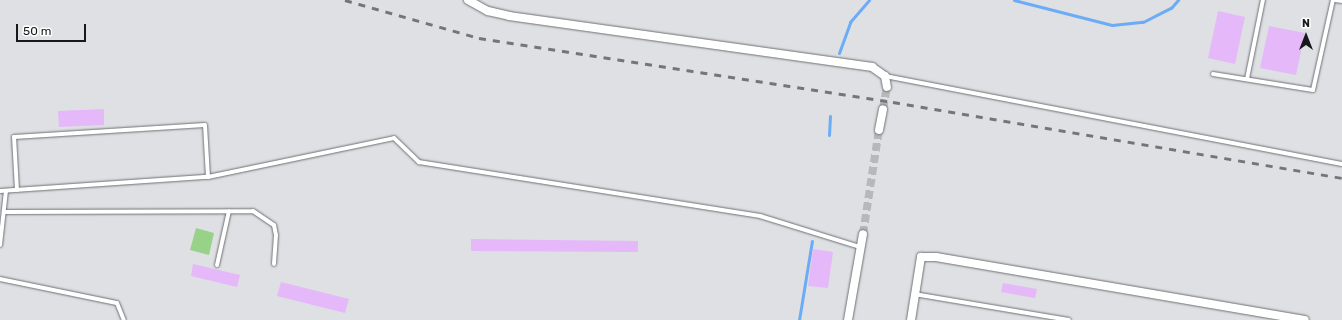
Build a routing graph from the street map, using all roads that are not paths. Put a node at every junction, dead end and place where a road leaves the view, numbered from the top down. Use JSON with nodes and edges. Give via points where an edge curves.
{"nodes":[{"id":1,"x":468,"y":0,"type":"edge"},
{"id":2,"x":1262,"y":0,"type":"edge"},
{"id":3,"x":1334,"y":0,"type":"edge"},
{"id":4,"x":1342,"y":2,"type":"edge"},
{"id":5,"x":1213,"y":74,"type":"dead end"},
{"id":6,"x":885,"y":76,"type":"junction"},
{"id":7,"x":1247,"y":79,"type":"junction"},
{"id":8,"x":887,"y":87,"type":"tunnel mouth"},
{"id":9,"x":883,"y":109,"type":"tunnel mouth"},
{"id":10,"x":879,"y":130,"type":"tunnel mouth"},
{"id":11,"x":1342,"y":164,"type":"edge"},
{"id":12,"x":208,"y":177,"type":"junction"},
{"id":13,"x":17,"y":190,"type":"junction"},
{"id":14,"x":0,"y":191,"type":"edge"},
{"id":15,"x":6,"y":191,"type":"junction"},
{"id":16,"x":229,"y":211,"type":"junction"},
{"id":17,"x":4,"y":212,"type":"junction"},
{"id":18,"x":863,"y":234,"type":"tunnel mouth"},
{"id":19,"x":0,"y":245,"type":"edge"},
{"id":20,"x":860,"y":247,"type":"junction"},
{"id":21,"x":217,"y":264,"type":"dead end"},
{"id":22,"x":274,"y":264,"type":"dead end"},
{"id":23,"x":0,"y":279,"type":"edge"},
{"id":24,"x":914,"y":294,"type":"junction"},
{"id":25,"x":124,"y":320,"type":"edge"},
{"id":26,"x":848,"y":320,"type":"edge"},
{"id":27,"x":910,"y":320,"type":"edge"},
{"id":28,"x":1069,"y":320,"type":"edge"},
{"id":29,"x":1305,"y":320,"type":"edge"}],
"edges":[{"from":1,"to":6,"type":"street","via":[[488,11],[509,16],[872,67]]},
{"from":2,"to":7,"type":"lane"},
{"from":3,"to":4,"type":"lane"},
{"from":3,"to":7,"type":"lane","via":[[1313,90]]},
{"from":5,"to":7,"type":"lane"},
{"from":6,"to":8,"type":"street"},
{"from":6,"to":11,"type":"lane"},
{"from":9,"to":10,"type":"street"},
{"from":12,"to":13,"type":"lane"},
{"from":12,"to":13,"type":"lane","via":[[205,125],[14,137]]},
{"from":12,"to":20,"type":"lane","via":[[394,138],[418,162],[760,216]]},
{"from":13,"to":15,"type":"lane"},
{"from":14,"to":15,"type":"lane"},
{"from":15,"to":17,"type":"lane"},
{"from":16,"to":17,"type":"lane"},
{"from":16,"to":21,"type":"lane"},
{"from":16,"to":22,"type":"lane","via":[[253,211],[274,225]]},
{"from":17,"to":19,"type":"lane"},
{"from":18,"to":20,"type":"street"},
{"from":20,"to":26,"type":"street"},
{"from":23,"to":25,"type":"lane","via":[[117,303]]},
{"from":24,"to":27,"type":"street"},
{"from":24,"to":28,"type":"lane"},
{"from":24,"to":29,"type":"street","via":[[921,258],[936,258]]}]}
